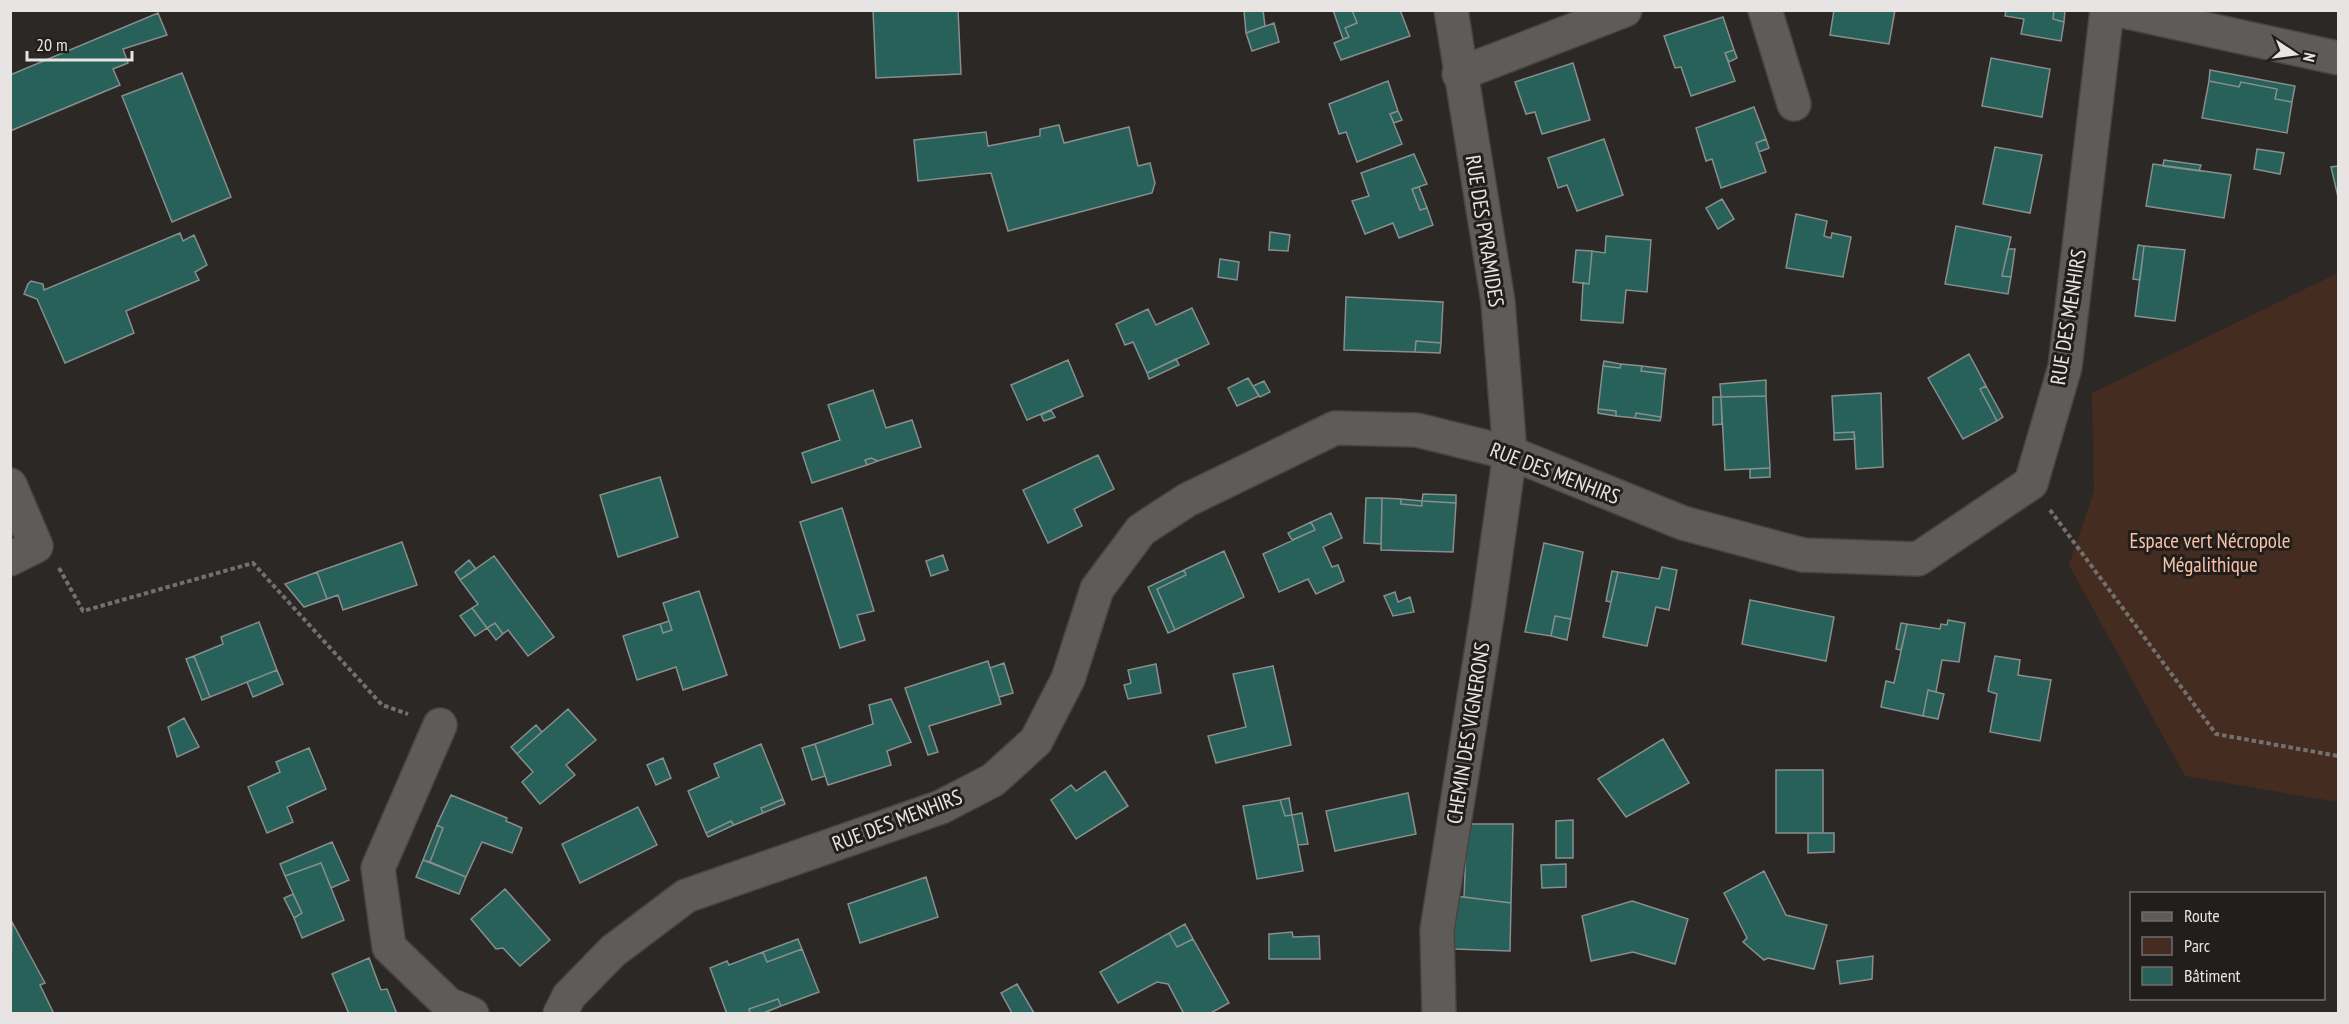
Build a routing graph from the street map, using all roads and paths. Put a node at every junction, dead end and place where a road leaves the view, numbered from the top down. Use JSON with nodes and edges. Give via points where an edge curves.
{"nodes":[{"id":1,"x":1451,"y":10,"type":"edge"},
{"id":2,"x":1625,"y":10,"type":"edge"},
{"id":3,"x":1765,"y":10,"type":"edge"},
{"id":4,"x":2107,"y":10,"type":"edge"},
{"id":5,"x":2118,"y":10,"type":"edge"},
{"id":6,"x":2338,"y":58,"type":"edge"},
{"id":7,"x":1459,"y":74,"type":"junction"},
{"id":8,"x":1794,"y":104,"type":"dead end"},
{"id":9,"x":1510,"y":453,"type":"junction"},
{"id":10,"x":2031,"y":483,"type":"junction"},
{"id":11,"x":10,"y":486,"type":"edge"},
{"id":12,"x":23,"y":552,"type":"edge"},
{"id":13,"x":440,"y":725,"type":"joint"},
{"id":14,"x":2338,"y":756,"type":"edge"},
{"id":15,"x":472,"y":1014,"type":"edge"},
{"id":16,"x":560,"y":1014,"type":"edge"},
{"id":17,"x":1439,"y":1014,"type":"edge"}],
"edges":[{"from":1,"to":7,"type":"street","name":"RUE DES PYRAMIDES"},
{"from":2,"to":7,"type":"street"},
{"from":3,"to":8,"type":"street"},
{"from":4,"to":10,"type":"street","name":"RUE DES MENHIRS","via":[[2064,367]]},
{"from":5,"to":6,"type":"street"},
{"from":7,"to":9,"type":"street","name":"RUE DES PYRAMIDES","via":[[1498,302]]},
{"from":9,"to":10,"type":"street","name":"RUE DES MENHIRS","via":[[1683,523],[1803,555],[1918,559]]},
{"from":9,"to":16,"type":"street","name":"RUE DES MENHIRS","via":[[1417,430],[1335,428],[1187,500],[1141,530],[1097,589],[1068,679],[1036,741],[993,780],[941,807],[686,896],[613,951],[569,996]]},
{"from":9,"to":17,"type":"street","name":"CHEMIN DES VIGNERONS","via":[[1437,930]]},
{"from":10,"to":14,"type":"path","via":[[2216,734]]},
{"from":11,"to":12,"type":"street"},
{"from":12,"to":13,"type":"path","via":[[55,561],[83,612],[253,563],[382,705]]},
{"from":13,"to":15,"type":"street","via":[[378,868],[389,947],[448,1004]]}]}
